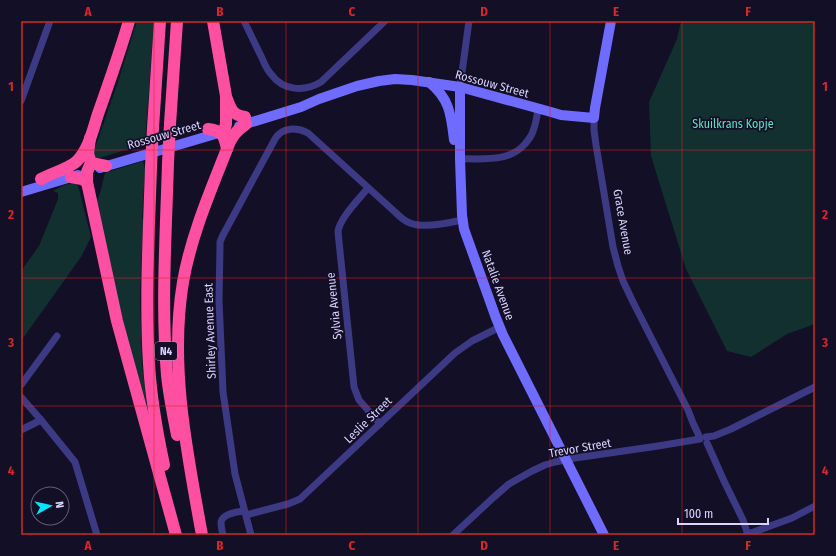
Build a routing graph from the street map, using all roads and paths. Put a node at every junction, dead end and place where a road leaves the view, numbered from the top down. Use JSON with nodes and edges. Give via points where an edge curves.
{"nodes":[{"id":1,"x":50,"y":21,"type":"edge"},
{"id":2,"x":130,"y":21,"type":"edge"},
{"id":3,"x":160,"y":21,"type":"edge"},
{"id":4,"x":177,"y":21,"type":"edge"},
{"id":5,"x":213,"y":21,"type":"edge"},
{"id":6,"x":244,"y":21,"type":"edge"},
{"id":7,"x":385,"y":21,"type":"edge"},
{"id":8,"x":468,"y":21,"type":"edge"},
{"id":9,"x":610,"y":21,"type":"edge"},
{"id":10,"x":428,"y":82,"type":"junction"},
{"id":11,"x":460,"y":87,"type":"junction"},
{"id":12,"x":226,"y":96,"type":"junction"},
{"id":13,"x":21,"y":101,"type":"edge"},
{"id":14,"x":538,"y":109,"type":"junction"},
{"id":15,"x":594,"y":118,"type":"junction"},
{"id":16,"x":246,"y":121,"type":"junction"},
{"id":17,"x":208,"y":129,"type":"joint"},
{"id":18,"x":224,"y":129,"type":"junction"},
{"id":19,"x":90,"y":138,"type":"junction"},
{"id":20,"x":227,"y":149,"type":"junction"},
{"id":21,"x":460,"y":159,"type":"junction"},
{"id":22,"x":106,"y":166,"type":"joint"},
{"id":23,"x":88,"y":173,"type":"junction"},
{"id":24,"x":71,"y":176,"type":"joint"},
{"id":25,"x":41,"y":179,"type":"junction"},
{"id":26,"x":21,"y":186,"type":"edge"},
{"id":27,"x":368,"y":188,"type":"junction"},
{"id":28,"x":21,"y":192,"type":"edge"},
{"id":29,"x":462,"y":220,"type":"junction"},
{"id":30,"x":500,"y":327,"type":"junction"},
{"id":31,"x":56,"y":336,"type":"dead end"},
{"id":32,"x":21,"y":386,"type":"edge"},
{"id":33,"x":815,"y":387,"type":"edge"},
{"id":34,"x":21,"y":397,"type":"edge"},
{"id":35,"x":41,"y":420,"type":"junction"},
{"id":36,"x":380,"y":424,"type":"junction"},
{"id":37,"x":21,"y":430,"type":"edge"},
{"id":38,"x":703,"y":441,"type":"junction"},
{"id":39,"x":566,"y":460,"type":"junction"},
{"id":40,"x":815,"y":506,"type":"edge"},
{"id":41,"x":245,"y":513,"type":"junction"},
{"id":42,"x":748,"y":534,"type":"edge"},
{"id":43,"x":97,"y":535,"type":"edge"},
{"id":44,"x":177,"y":535,"type":"edge"},
{"id":45,"x":197,"y":535,"type":"edge"},
{"id":46,"x":202,"y":535,"type":"edge"},
{"id":47,"x":222,"y":535,"type":"edge"},
{"id":48,"x":251,"y":535,"type":"edge"},
{"id":49,"x":454,"y":535,"type":"edge"},
{"id":50,"x":604,"y":535,"type":"edge"}],
"edges":[{"from":1,"to":13,"type":"street"},
{"from":2,"to":19,"type":"highway"},
{"from":3,"to":44,"type":"highway","number":"N4","bridge":true,"via":[[151,167],[147,286],[148,363],[152,402]]},
{"from":4,"to":45,"type":"highway","number":"N4","bridge":true,"via":[[168,163],[165,343],[171,401]]},
{"from":5,"to":12,"type":"highway"},
{"from":6,"to":7,"type":"street","via":[[271,75],[278,82],[299,89],[317,84]]},
{"from":8,"to":11,"type":"street","name":"Natalie Avenue"},
{"from":9,"to":15,"type":"street","name":"Grace Avenue"},
{"from":10,"to":11,"type":"street","name":"Rossouw Street"},
{"from":10,"to":16,"type":"street","name":"Rossouw Street","via":[[379,80],[313,101],[296,103]]},
{"from":10,"to":21,"type":"street","via":[[447,103]]},
{"from":11,"to":14,"type":"street","name":"Rossouw Street"},
{"from":11,"to":21,"type":"street","name":"Natalie Avenue"},
{"from":12,"to":16,"type":"highway","via":[[234,113]]},
{"from":12,"to":18,"type":"highway"},
{"from":14,"to":15,"type":"street","name":"Rossouw Street","via":[[561,115]]},
{"from":14,"to":21,"type":"street","via":[[532,135],[517,152],[500,158]]},
{"from":15,"to":38,"type":"street","name":"Grace Avenue","via":[[613,247],[623,281]]},
{"from":16,"to":18,"type":"street","name":"Rossouw Street"},
{"from":16,"to":20,"type":"highway","via":[[235,133]]},
{"from":17,"to":18,"type":"highway"},
{"from":17,"to":23,"type":"street","name":"Rossouw Street"},
{"from":18,"to":20,"type":"highway"},
{"from":18,"to":22,"type":"street","name":"Rossouw Street"},
{"from":19,"to":23,"type":"highway"},
{"from":19,"to":25,"type":"highway","via":[[77,161]]},
{"from":20,"to":46,"type":"highway","via":[[191,246],[183,282],[178,334],[178,368],[185,444]]},
{"from":21,"to":29,"type":"street","name":"Natalie Avenue"},
{"from":22,"to":23,"type":"highway"},
{"from":23,"to":24,"type":"highway","via":[[80,178]]},
{"from":23,"to":25,"type":"street","name":"Rossouw Street"},
{"from":23,"to":44,"type":"highway","via":[[117,321]]},
{"from":24,"to":28,"type":"street"},
{"from":25,"to":26,"type":"street","name":"Rossouw Street"},
{"from":27,"to":29,"type":"street","via":[[410,223],[421,225]]},
{"from":27,"to":36,"type":"street","name":"Sylvia Avenue","via":[[343,218],[338,232],[354,387],[359,400]]},
{"from":27,"to":41,"type":"street","name":"Shirley Avenue East","via":[[308,133],[301,130],[282,131],[276,137],[223,234],[220,244],[219,300],[223,392],[235,474]]},
{"from":29,"to":30,"type":"street","name":"Natalie Avenue"},
{"from":30,"to":36,"type":"street","name":"Leslie Street","via":[[454,353]]},
{"from":30,"to":39,"type":"street","name":"Natalie Avenue"},
{"from":31,"to":32,"type":"street"},
{"from":33,"to":38,"type":"street","name":"Trevor Street","via":[[726,433]]},
{"from":34,"to":35,"type":"street"},
{"from":35,"to":37,"type":"street"},
{"from":35,"to":43,"type":"street","via":[[75,462]]},
{"from":36,"to":41,"type":"street","name":"Leslie Street","via":[[300,499]]},
{"from":38,"to":39,"type":"street","name":"Trevor Street"},
{"from":38,"to":42,"type":"street","name":"Grace Avenue"},
{"from":39,"to":49,"type":"street","name":"Trevor Street","via":[[536,469],[509,484]]},
{"from":39,"to":50,"type":"street","name":"Natalie Avenue"},
{"from":40,"to":42,"type":"street","via":[[792,518]]},
{"from":41,"to":47,"type":"street","name":"Leslie Street","via":[[228,514],[222,518]]},
{"from":41,"to":48,"type":"street","name":"Shirley Avenue East"}]}
